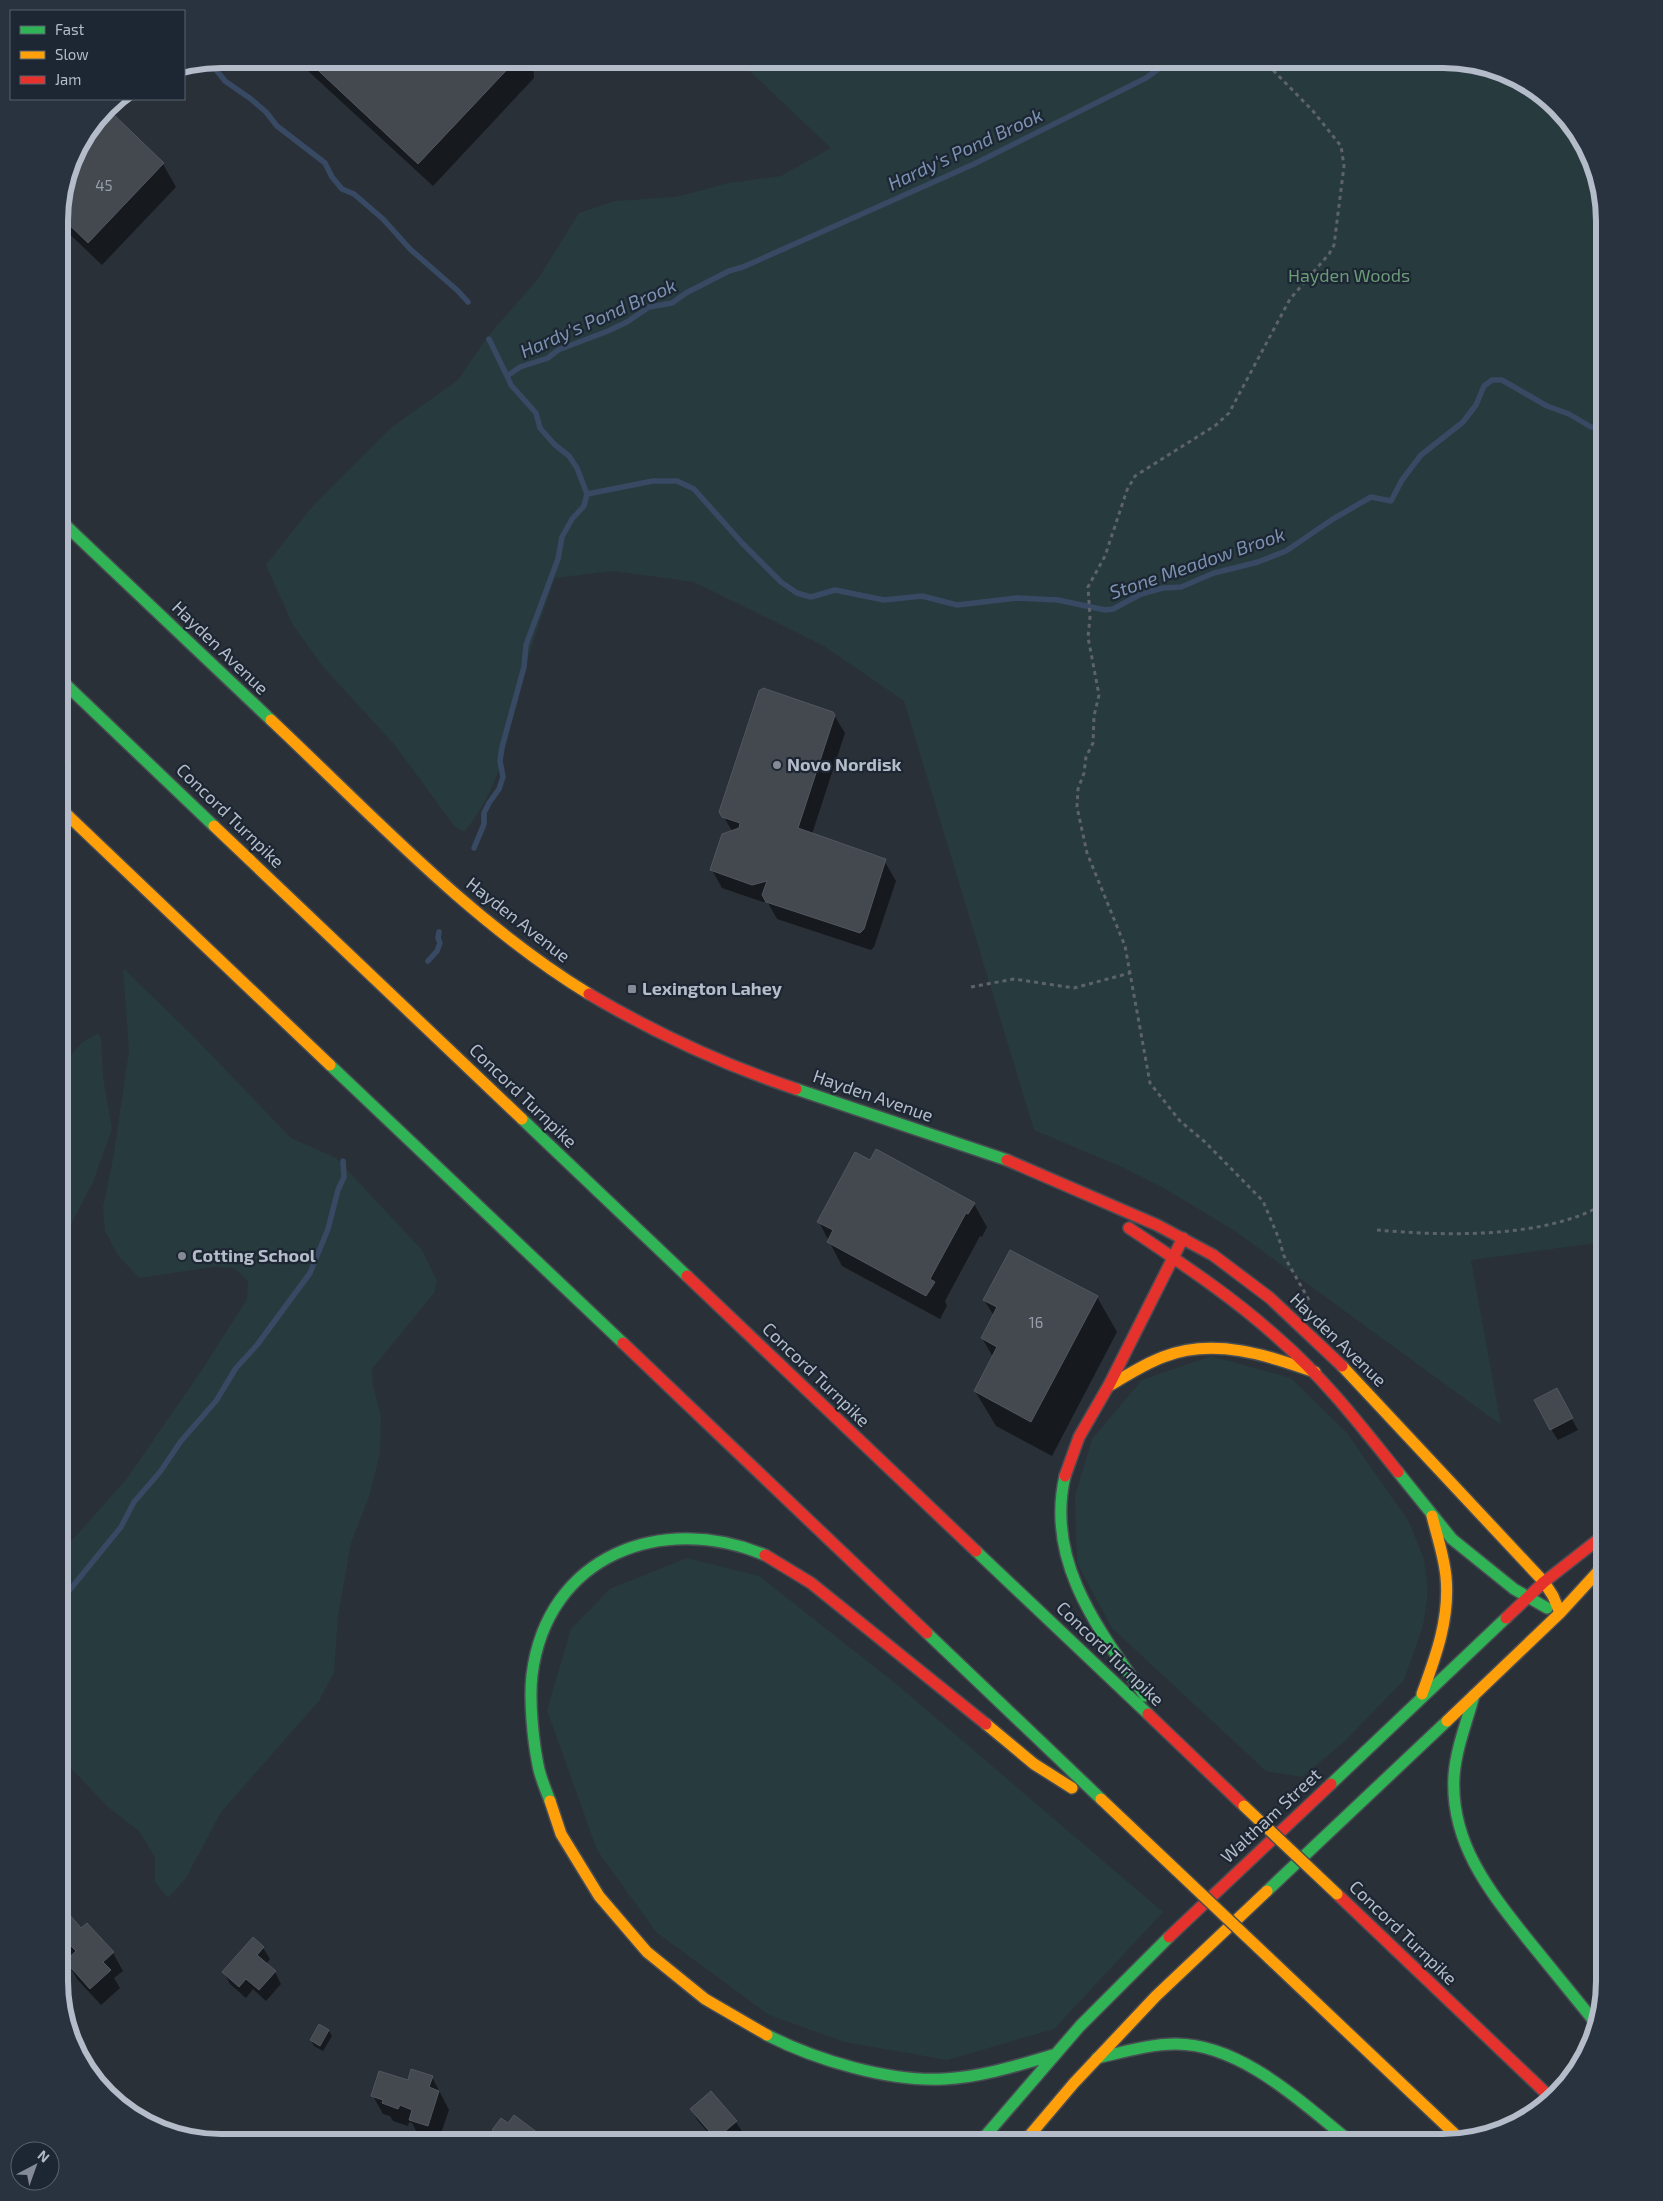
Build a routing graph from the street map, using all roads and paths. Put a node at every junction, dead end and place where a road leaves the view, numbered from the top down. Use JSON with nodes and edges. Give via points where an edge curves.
{"nodes":[{"id":1,"x":1271,"y":68,"type":"edge"},
{"id":2,"x":68,"y":528,"type":"edge"},
{"id":3,"x":68,"y":687,"type":"edge"},
{"id":4,"x":68,"y":816,"type":"edge"},
{"id":5,"x":1130,"y":973,"type":"junction"},
{"id":6,"x":971,"y":987,"type":"dead end"},
{"id":7,"x":1061,"y":1184,"type":"junction"},
{"id":8,"x":1596,"y":1208,"type":"edge"},
{"id":9,"x":1377,"y":1230,"type":"dead end"},
{"id":10,"x":1183,"y":1238,"type":"junction"},
{"id":11,"x":1174,"y":1257,"type":"junction"},
{"id":12,"x":1309,"y":1300,"type":"dead end"},
{"id":13,"x":1314,"y":1372,"type":"junction"},
{"id":14,"x":1109,"y":1386,"type":"junction"},
{"id":15,"x":1432,"y":1516,"type":"junction"},
{"id":16,"x":1596,"y":1541,"type":"edge"},
{"id":17,"x":1596,"y":1574,"type":"edge"},
{"id":18,"x":1544,"y":1582,"type":"junction"},
{"id":19,"x":1527,"y":1598,"type":"junction"},
{"id":20,"x":1560,"y":1613,"type":"junction"},
{"id":21,"x":1474,"y":1695,"type":"junction"},
{"id":22,"x":1420,"y":1699,"type":"junction"},
{"id":23,"x":1177,"y":1742,"type":"junction"},
{"id":24,"x":1131,"y":1827,"type":"junction"},
{"id":25,"x":1591,"y":2017,"type":"edge"},
{"id":26,"x":1056,"y":2054,"type":"junction"},
{"id":27,"x":1097,"y":2058,"type":"junction"},
{"id":28,"x":1546,"y":2093,"type":"edge"},
{"id":29,"x":1454,"y":2133,"type":"edge"},
{"id":30,"x":987,"y":2134,"type":"edge"},
{"id":31,"x":1031,"y":2134,"type":"edge"},
{"id":32,"x":1340,"y":2134,"type":"edge"}],
"edges":[{"from":1,"to":5,"type":"path","via":[[1313,111],[1341,146],[1344,166],[1334,244],[1290,299],[1229,413],[1216,425],[1134,476],[1105,556],[1088,591],[1088,637],[1098,689],[1094,735],[1078,789],[1077,807],[1087,853],[1125,946]]},
{"from":2,"to":7,"type":"main road","name":"Hayden Avenue","via":[[440,880],[492,926],[549,968],[611,1007],[715,1058],[772,1081],[995,1155]]},
{"from":3,"to":23,"type":"main road","name":"Concord Turnpike"},
{"from":4,"to":24,"type":"main road"},
{"from":5,"to":6,"type":"path","via":[[1074,988],[1014,979]]},
{"from":5,"to":12,"type":"path","via":[[1150,1083],[1180,1121],[1263,1201],[1284,1256]]},
{"from":7,"to":10,"type":"main road","name":"Hayden Avenue"},
{"from":7,"to":11,"type":"main road","name":"Hayden Avenue"},
{"from":8,"to":9,"type":"path","via":[[1550,1224],[1481,1233]]},
{"from":10,"to":11,"type":"main road"},
{"from":10,"to":18,"type":"main road","name":"Hayden Avenue","via":[[1236,1272],[1315,1338]]},
{"from":11,"to":13,"type":"main road","name":"Hayden Avenue","via":[[1251,1313]]},
{"from":11,"to":14,"type":"main road"},
{"from":13,"to":14,"type":"main road","via":[[1252,1352],[1205,1348],[1166,1356]]},
{"from":13,"to":15,"type":"main road","name":"Hayden Avenue","via":[[1382,1450]]},
{"from":14,"to":23,"type":"main road","via":[[1068,1462],[1060,1501],[1063,1546],[1072,1578],[1091,1617]]},
{"from":15,"to":19,"type":"main road","name":"Hayden Avenue","via":[[1467,1553]]},
{"from":15,"to":22,"type":"main road","via":[[1446,1576],[1446,1605],[1439,1643]]},
{"from":16,"to":18,"type":"main road","name":"Waltham Street"},
{"from":17,"to":20,"type":"main road"},
{"from":18,"to":19,"type":"main road","name":"Waltham Street"},
{"from":18,"to":20,"type":"main road","name":"Hayden Avenue"},
{"from":19,"to":20,"type":"main road","name":"Hayden Avenue"},
{"from":19,"to":22,"type":"main road","name":"Waltham Street"},
{"from":20,"to":21,"type":"main road"},
{"from":21,"to":25,"type":"main road","via":[[1454,1776],[1456,1815],[1466,1852],[1495,1900]]},
{"from":21,"to":27,"type":"main road","via":[[1162,1990]]},
{"from":22,"to":26,"type":"main road","name":"Waltham Street","via":[[1138,1967]]},
{"from":23,"to":28,"type":"main road","name":"Concord Turnpike","bridge":true},
{"from":24,"to":26,"type":"main road","via":[[1031,1762],[803,1577],[751,1549],[682,1536],[626,1548],[597,1564],[572,1586],[552,1612],[539,1642],[532,1678],[532,1726],[540,1780],[553,1818],[580,1869],[604,1902],[630,1933],[672,1973],[720,2008],[766,2034],[815,2056],[878,2073],[923,2080],[951,2079]]},
{"from":24,"to":29,"type":"main road","bridge":true},
{"from":26,"to":30,"type":"main road","name":"Waltham Street"},
{"from":27,"to":31,"type":"main road"},
{"from":27,"to":32,"type":"main road","via":[[1162,2045],[1189,2045],[1219,2051],[1256,2070]]}]}
